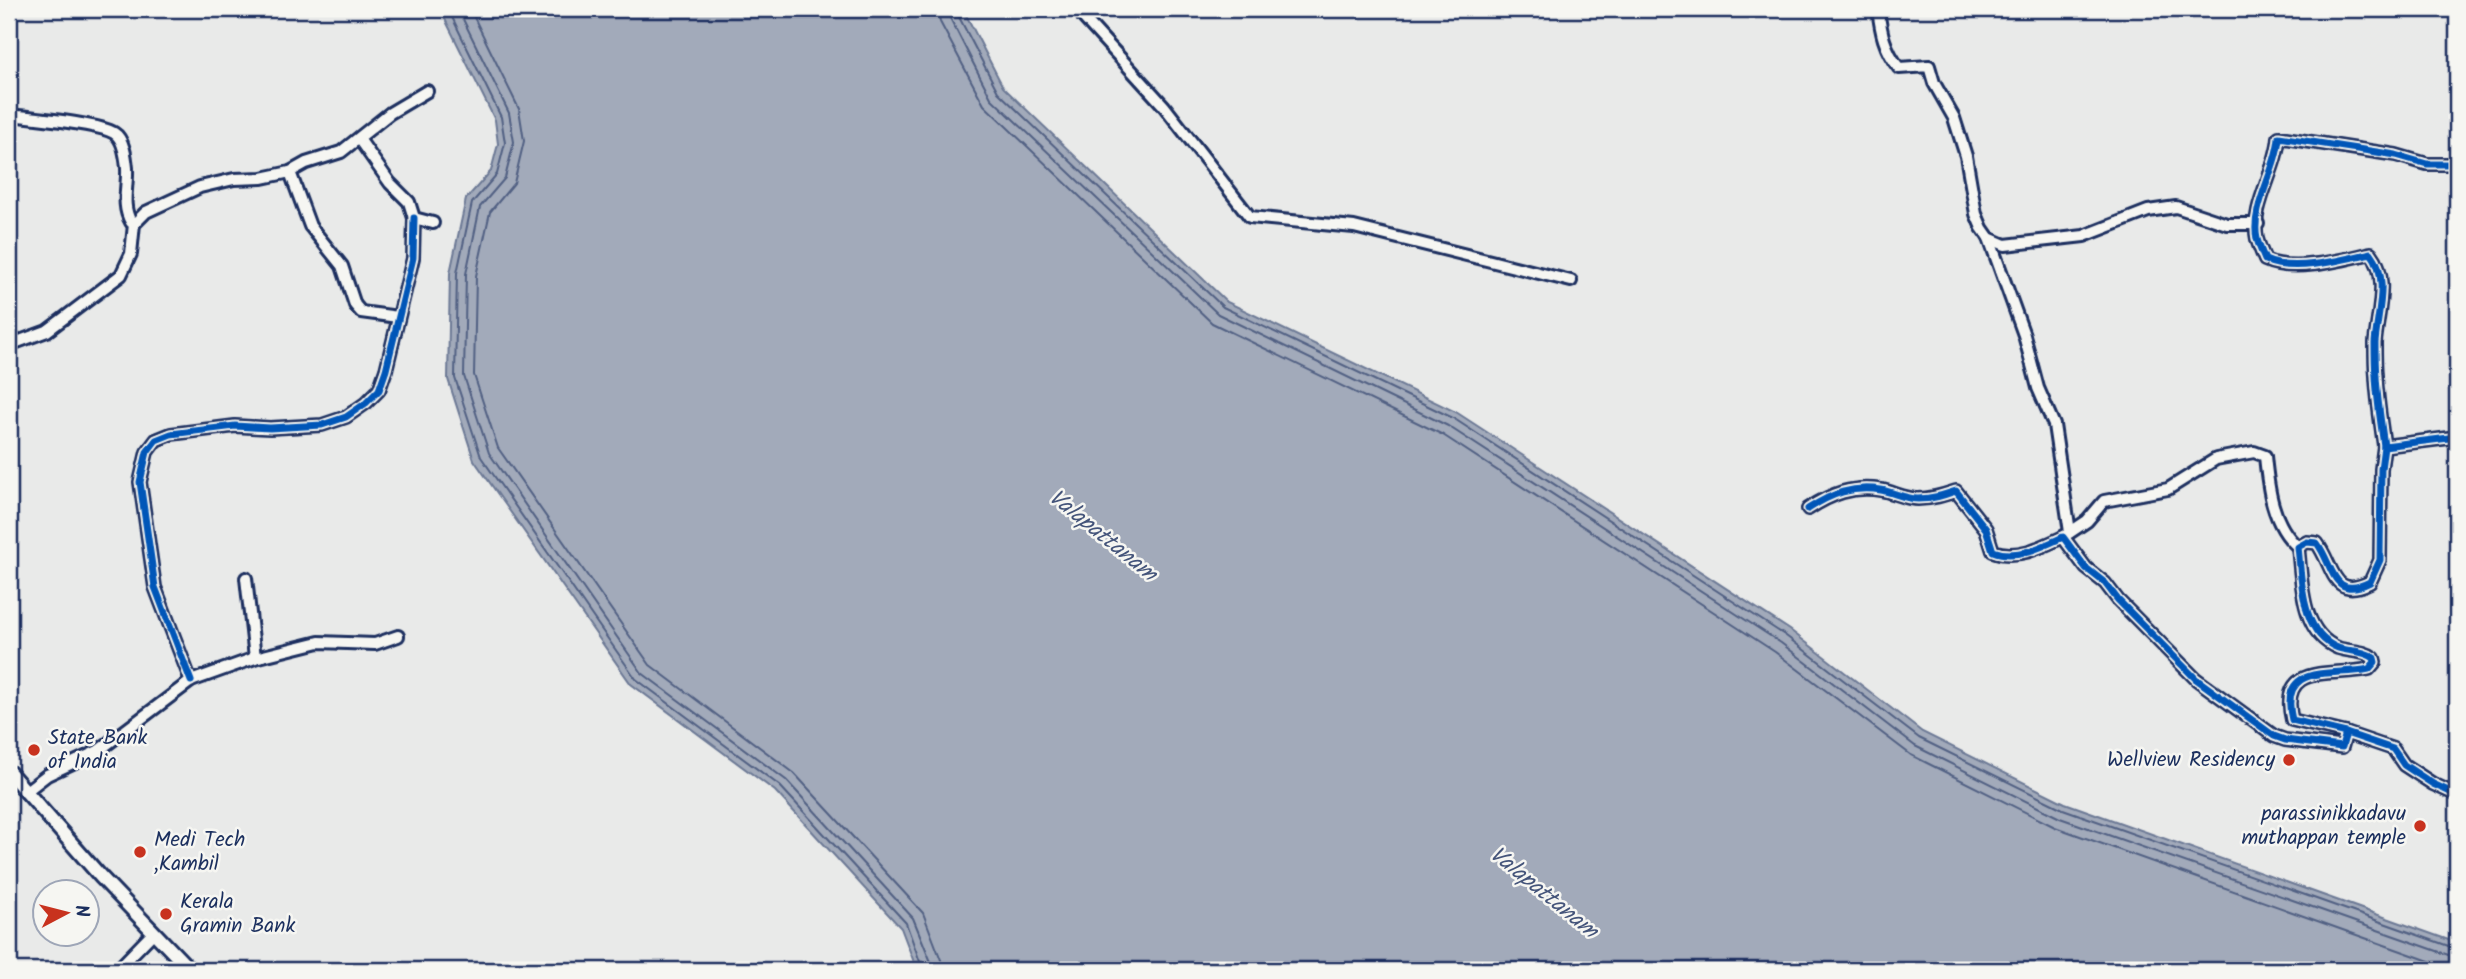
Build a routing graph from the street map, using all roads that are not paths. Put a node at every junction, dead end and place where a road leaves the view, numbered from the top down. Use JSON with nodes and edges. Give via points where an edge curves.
{"nodes":[{"id":1,"x":1079,"y":9,"type":"edge"},
{"id":2,"x":1878,"y":9,"type":"edge"},
{"id":3,"x":427,"y":91,"type":"dead end"},
{"id":4,"x":11,"y":115,"type":"dead end"},
{"id":5,"x":359,"y":139,"type":"junction"},
{"id":6,"x":2457,"y":164,"type":"edge"},
{"id":7,"x":290,"y":172,"type":"junction"},
{"id":8,"x":414,"y":218,"type":"junction"},
{"id":9,"x":134,"y":223,"type":"junction"},
{"id":10,"x":433,"y":223,"type":"dead end"},
{"id":11,"x":2258,"y":223,"type":"junction"},
{"id":12,"x":1989,"y":238,"type":"junction"},
{"id":13,"x":1571,"y":281,"type":"dead end"},
{"id":14,"x":398,"y":317,"type":"junction"},
{"id":15,"x":9,"y":345,"type":"edge"},
{"id":16,"x":2457,"y":437,"type":"edge"},
{"id":17,"x":2384,"y":446,"type":"junction"},
{"id":18,"x":1808,"y":509,"type":"dead end"},
{"id":19,"x":2067,"y":534,"type":"junction"},
{"id":20,"x":2298,"y":547,"type":"junction"},
{"id":21,"x":246,"y":578,"type":"dead end"},
{"id":22,"x":398,"y":636,"type":"dead end"},
{"id":23,"x":255,"y":658,"type":"junction"},
{"id":24,"x":191,"y":681,"type":"junction"},
{"id":25,"x":2346,"y":733,"type":"junction"},
{"id":26,"x":9,"y":772,"type":"edge"},
{"id":27,"x":25,"y":792,"type":"junction"},
{"id":28,"x":2457,"y":796,"type":"edge"},
{"id":29,"x":155,"y":932,"type":"junction"},
{"id":30,"x":117,"y":970,"type":"edge"},
{"id":31,"x":190,"y":970,"type":"edge"}],
"edges":[{"from":1,"to":13,"type":"street","via":[[1164,106],[1250,217],[1354,227]]},
{"from":2,"to":12,"type":"street","via":[[1887,52],[1899,68],[1929,66],[1954,118],[1976,214]]},
{"from":3,"to":5,"type":"street"},
{"from":4,"to":9,"type":"street","via":[[114,133],[121,141],[127,168],[126,214]]},
{"from":5,"to":7,"type":"street","via":[[341,152]]},
{"from":5,"to":8,"type":"street","via":[[409,202]]},
{"from":6,"to":11,"type":"street","via":[[2427,164],[2278,137]]},
{"from":7,"to":9,"type":"street","via":[[200,187],[146,212]]},
{"from":7,"to":14,"type":"street","via":[[310,226],[342,266],[355,304],[361,312]]},
{"from":8,"to":10,"type":"street"},
{"from":8,"to":14,"type":"street","via":[[412,258]]},
{"from":9,"to":15,"type":"street","via":[[131,254],[121,275],[47,331]]},
{"from":11,"to":12,"type":"street","via":[[2227,224],[2176,207],[2148,211],[2084,236],[2006,245]]},
{"from":11,"to":17,"type":"street","via":[[2256,237],[2265,260],[2273,264],[2293,266],[2371,253],[2376,260],[2381,287],[2375,374]]},
{"from":12,"to":19,"type":"street","via":[[2054,425]]},
{"from":14,"to":24,"type":"street","via":[[379,390],[346,417],[321,425],[235,426],[171,434],[156,440],[147,452],[139,482],[155,587]]},
{"from":16,"to":17,"type":"street"},
{"from":17,"to":20,"type":"street","via":[[2380,560],[2370,582],[2356,588],[2342,585],[2318,543]]},
{"from":18,"to":19,"type":"street","via":[[1834,493],[1849,490],[1881,490],[1915,500],[1956,491],[1986,529],[1993,551],[2002,555],[2027,552]]},
{"from":19,"to":20,"type":"street","via":[[2104,502],[2168,489],[2216,459],[2254,452],[2265,456],[2274,506],[2286,534]]},
{"from":19,"to":25,"type":"street","via":[[2086,569],[2105,583],[2196,679],[2253,722],[2285,740],[2342,747]]},
{"from":20,"to":25,"type":"street","via":[[2305,600],[2317,631],[2335,647],[2367,653],[2375,662],[2369,669],[2315,673],[2298,682],[2291,689],[2292,720]]},
{"from":21,"to":23,"type":"street"},
{"from":22,"to":23,"type":"street","via":[[375,644],[318,642]]},
{"from":23,"to":24,"type":"street"},
{"from":24,"to":27,"type":"street","via":[[98,751],[47,775]]},
{"from":25,"to":28,"type":"street","via":[[2393,749],[2404,765]]},
{"from":26,"to":27,"type":"main road"},
{"from":27,"to":29,"type":"main road"},
{"from":29,"to":30,"type":"street"},
{"from":29,"to":31,"type":"main road"}]}
